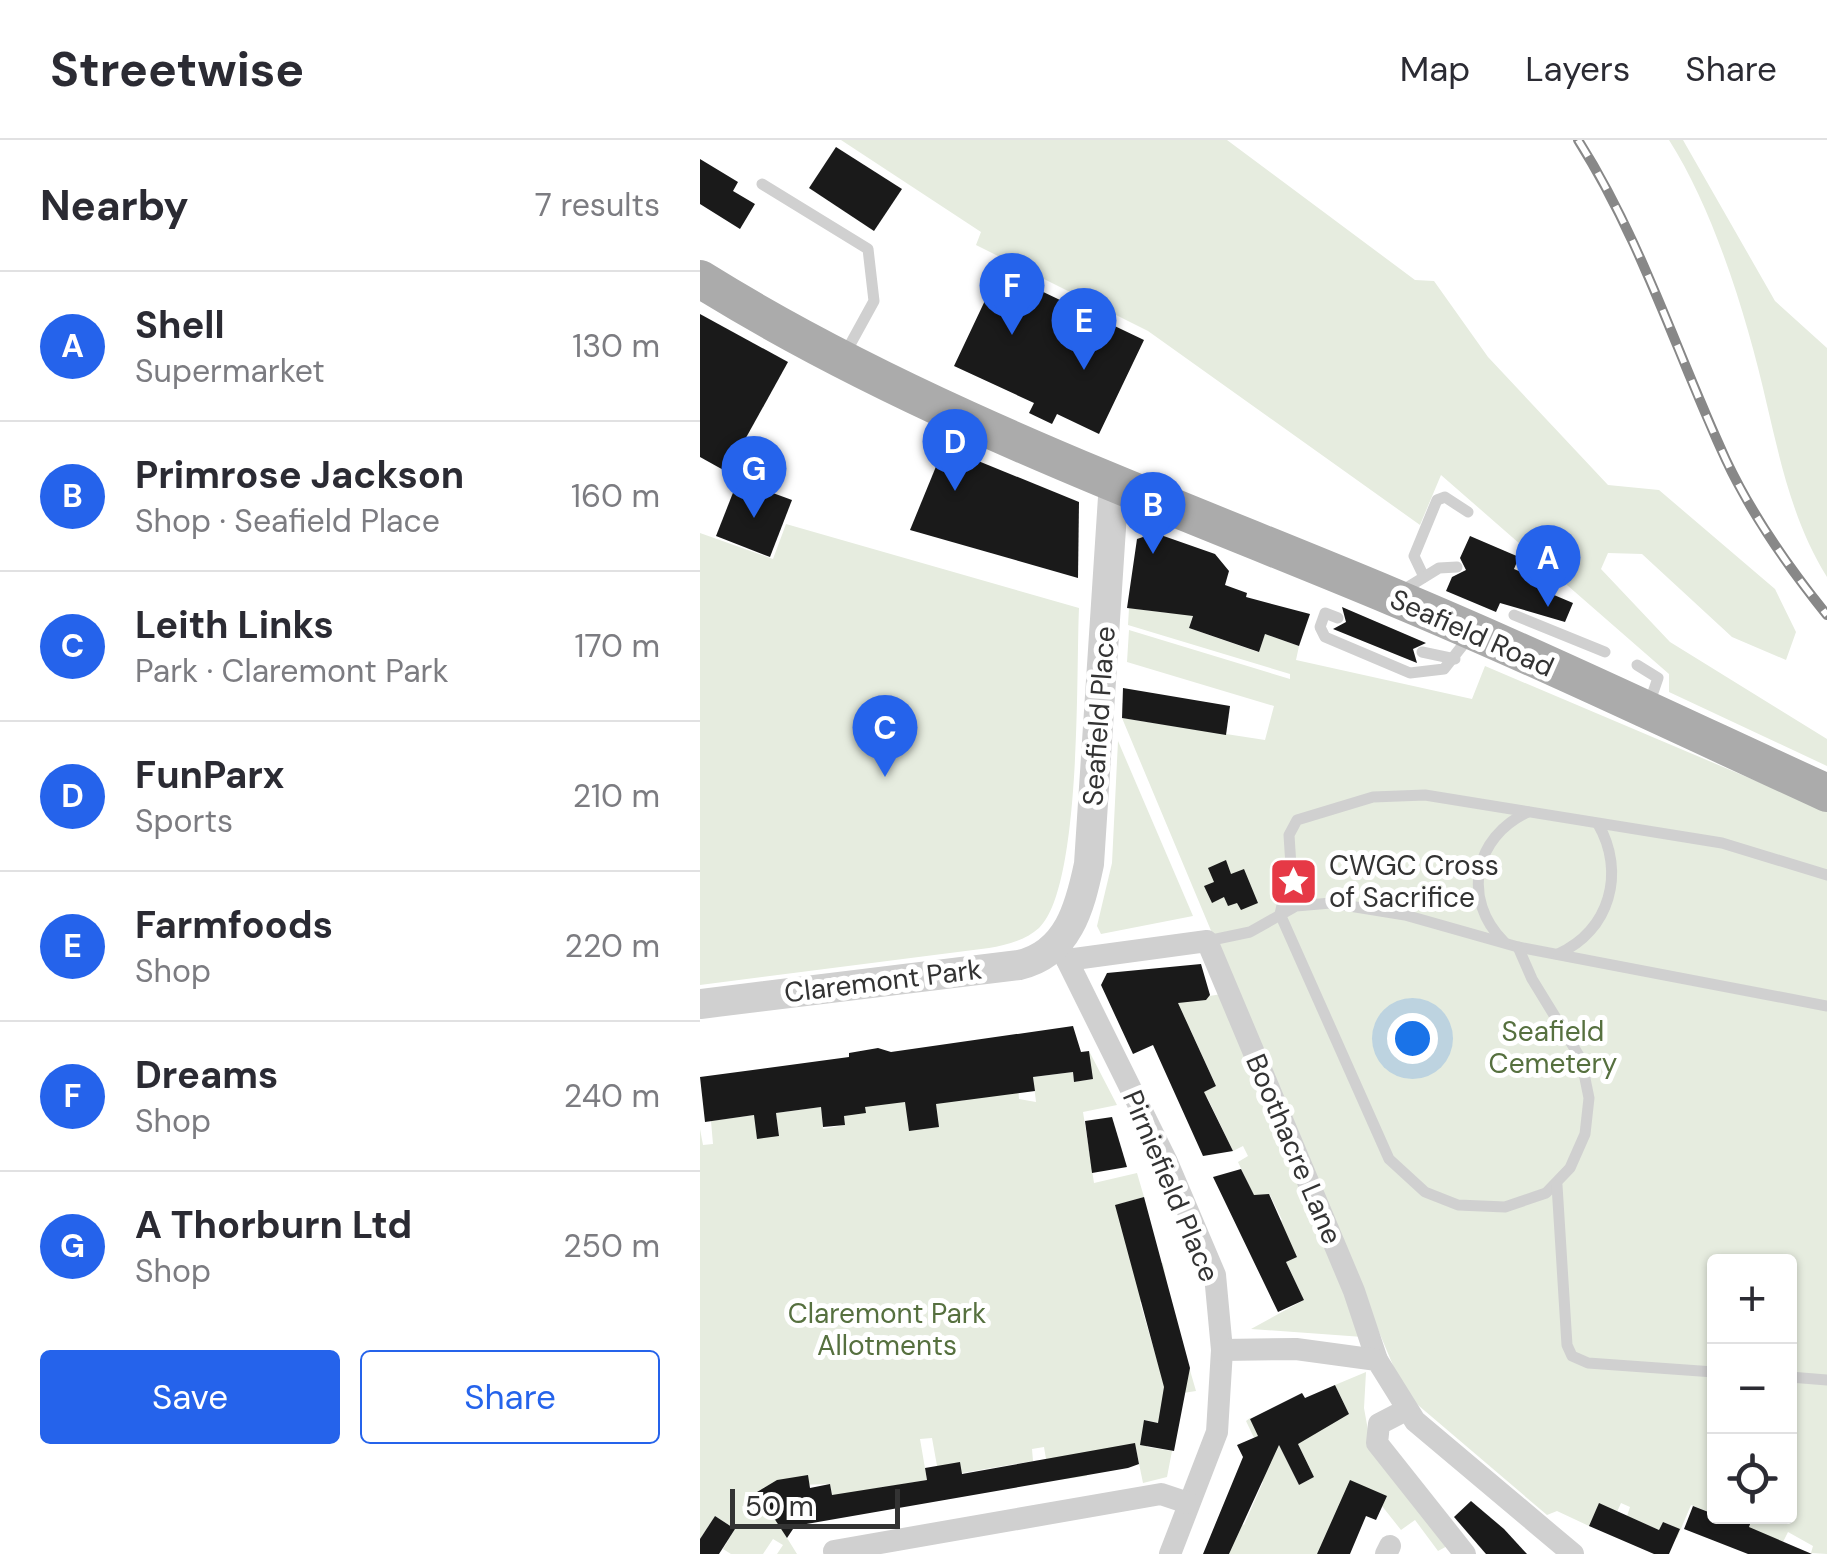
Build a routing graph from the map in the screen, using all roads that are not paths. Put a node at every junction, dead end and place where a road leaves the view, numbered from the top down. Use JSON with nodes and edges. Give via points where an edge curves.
{"nodes":[{"id":1,"x":762,"y":184,"type":"dead end"},
{"id":2,"x":700,"y":280,"type":"edge"},
{"id":3,"x":842,"y":360,"type":"junction"},
{"id":4,"x":1114,"y":482,"type":"junction"},
{"id":5,"x":1468,"y":512,"type":"dead end"},
{"id":6,"x":1457,"y":567,"type":"dead end"},
{"id":7,"x":1424,"y":576,"type":"junction"},
{"id":8,"x":1392,"y":597,"type":"junction"},
{"id":9,"x":1338,"y":618,"type":"dead end"},
{"id":10,"x":1492,"y":632,"type":"junction"},
{"id":11,"x":1422,"y":652,"type":"dead end"},
{"id":12,"x":1605,"y":652,"type":"dead end"},
{"id":13,"x":1637,"y":665,"type":"dead end"},
{"id":14,"x":1646,"y":711,"type":"junction"},
{"id":15,"x":1827,"y":792,"type":"edge"},
{"id":16,"x":1528,"y":812,"type":"junction"},
{"id":17,"x":1598,"y":824,"type":"junction"},
{"id":18,"x":1827,"y":875,"type":"edge"},
{"id":19,"x":1280,"y":914,"type":"junction"},
{"id":20,"x":1207,"y":941,"type":"junction"},
{"id":21,"x":1504,"y":942,"type":"junction"},
{"id":22,"x":1518,"y":947,"type":"junction"},
{"id":23,"x":1063,"y":952,"type":"junction"},
{"id":24,"x":1558,"y":954,"type":"junction"},
{"id":25,"x":700,"y":1004,"type":"edge"},
{"id":26,"x":1827,"y":1006,"type":"edge"},
{"id":27,"x":1558,"y":1186,"type":"junction"},
{"id":28,"x":1222,"y":1350,"type":"junction"},
{"id":29,"x":1377,"y":1360,"type":"junction"},
{"id":30,"x":1707,"y":1372,"type":"edge"},
{"id":31,"x":1797,"y":1378,"type":"edge"},
{"id":32,"x":1827,"y":1380,"type":"edge"},
{"id":33,"x":1406,"y":1410,"type":"junction"},
{"id":34,"x":1188,"y":1504,"type":"junction"},
{"id":35,"x":834,"y":1550,"type":"dead end"},
{"id":36,"x":1170,"y":1554,"type":"edge"},
{"id":37,"x":1465,"y":1554,"type":"edge"},
{"id":38,"x":1574,"y":1554,"type":"edge"}],
"edges":[{"from":1,"to":3,"type":"lane","via":[[868,250],[874,300]]},
{"from":2,"to":3,"type":"main road","name":"Seafield Road"},
{"from":3,"to":4,"type":"main road","name":"Seafield Road"},
{"from":4,"to":8,"type":"main road","name":"Seafield Road"},
{"from":4,"to":23,"type":"street","name":"Seafield Place","via":[[1089,864]]},
{"from":5,"to":7,"type":"lane","via":[[1445,497],[1437,500],[1414,556]]},
{"from":6,"to":7,"type":"lane"},
{"from":7,"to":8,"type":"lane"},
{"from":8,"to":10,"type":"main road","name":"Seafield Road"},
{"from":9,"to":10,"type":"lane","via":[[1325,612],[1325,637],[1410,673],[1437,672]]},
{"from":10,"to":11,"type":"lane"},
{"from":10,"to":12,"type":"lane"},
{"from":10,"to":14,"type":"main road","name":"Seafield Road"},
{"from":13,"to":14,"type":"lane","via":[[1658,678]]},
{"from":14,"to":15,"type":"main road","name":"Seafield Road"},
{"from":16,"to":17,"type":"lane"},
{"from":16,"to":19,"type":"lane","via":[[1406,795],[1304,816],[1289,835],[1292,858]]},
{"from":16,"to":21,"type":"lane","via":[[1495,834],[1478,870],[1482,910]]},
{"from":17,"to":18,"type":"lane","via":[[1741,848]]},
{"from":17,"to":24,"type":"lane","via":[[1611,854],[1609,898],[1586,936]]},
{"from":19,"to":20,"type":"lane","via":[[1250,932]]},
{"from":19,"to":21,"type":"lane","via":[[1310,904],[1360,906]]},
{"from":19,"to":27,"type":"lane","via":[[1389,1159],[1406,1178],[1425,1192],[1476,1208],[1516,1205]]},
{"from":20,"to":23,"type":"street"},
{"from":20,"to":29,"type":"street","name":"Boothacre Lane"},
{"from":21,"to":22,"type":"lane"},
{"from":22,"to":24,"type":"lane"},
{"from":22,"to":27,"type":"lane","via":[[1574,1045],[1588,1085],[1585,1134]]},
{"from":23,"to":25,"type":"street","name":"Claremont Park","via":[[1020,964]]},
{"from":23,"to":28,"type":"street","name":"Pirniefield Place","via":[[1212,1266]]},
{"from":24,"to":26,"type":"lane"},
{"from":27,"to":30,"type":"lane","via":[[1566,1345],[1572,1356],[1588,1363]]},
{"from":28,"to":29,"type":"street","via":[[1296,1349]]},
{"from":28,"to":34,"type":"street","name":"Pirniefield Place","via":[[1217,1432]]},
{"from":29,"to":33,"type":"street","name":"Boothacre Lane"},
{"from":31,"to":32,"type":"lane"},
{"from":33,"to":37,"type":"street","via":[[1378,1424],[1377,1443]]},
{"from":33,"to":38,"type":"street","name":"Boothacre Lane"},
{"from":34,"to":35,"type":"street","via":[[1160,1494]]},
{"from":34,"to":36,"type":"street","name":"Pirniefield Place"}]}
